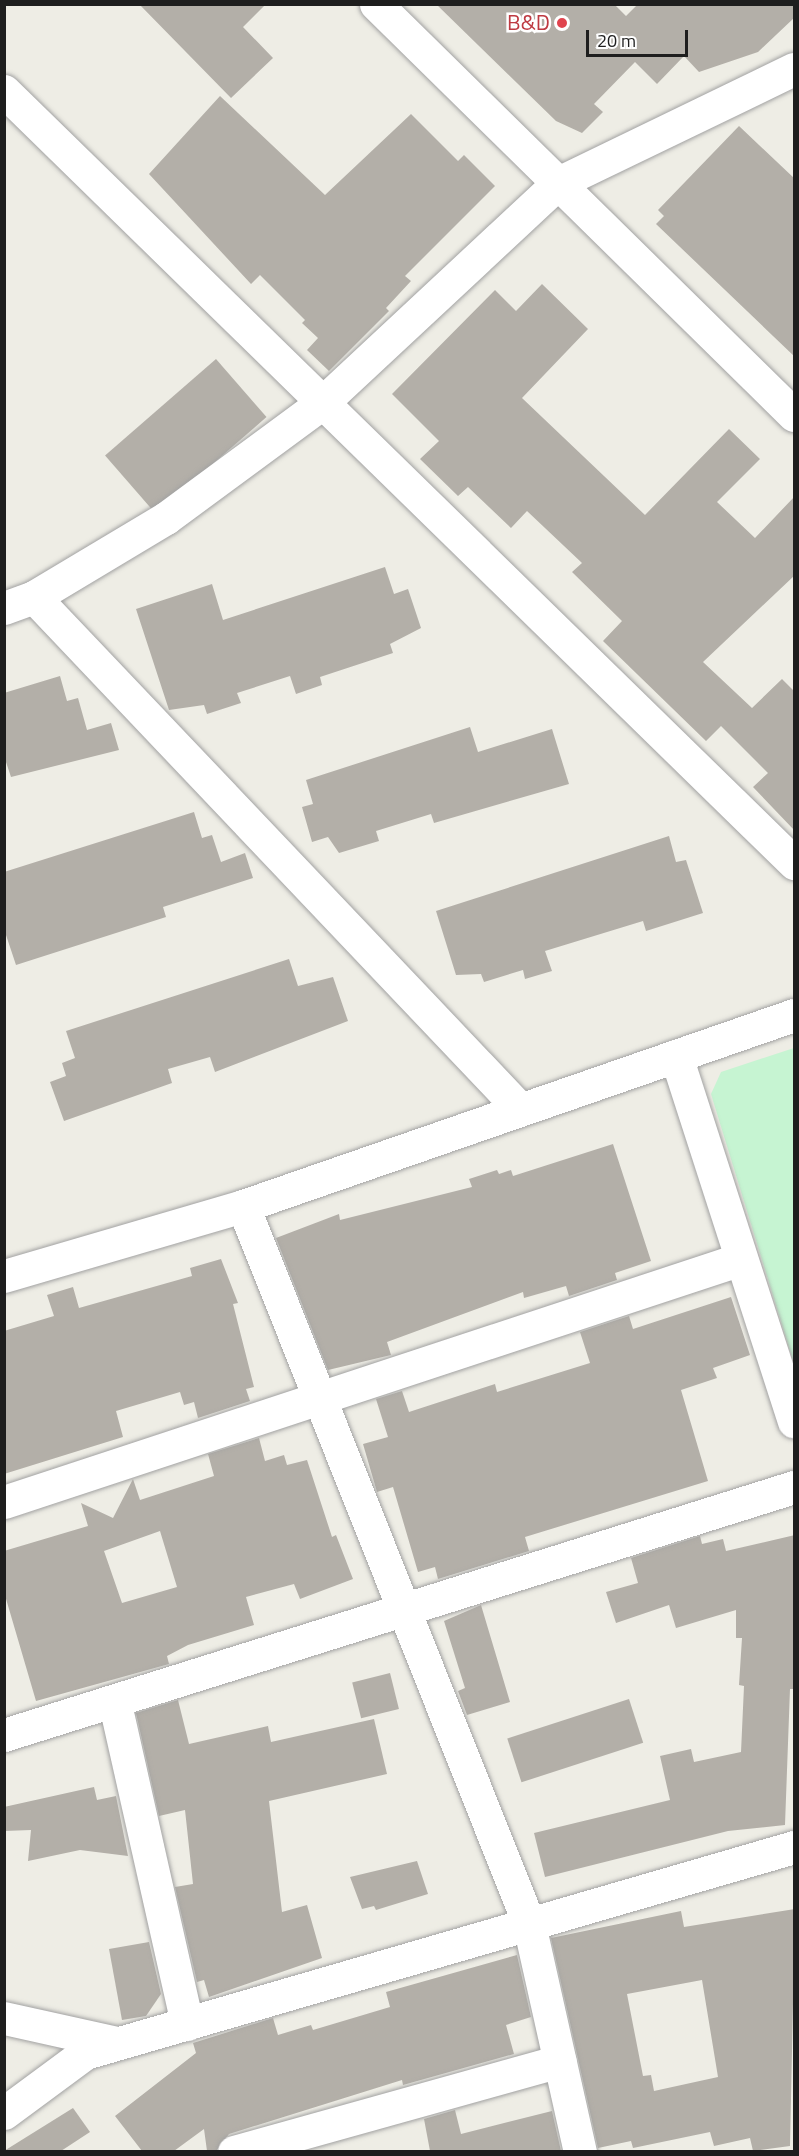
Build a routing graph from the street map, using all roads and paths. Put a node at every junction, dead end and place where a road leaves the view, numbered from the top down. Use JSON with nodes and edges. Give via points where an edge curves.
{"nodes":[{"id":1,"x":376,"y":4,"type":"edge"},
{"id":2,"x":795,"y":69,"type":"edge"},
{"id":3,"x":4,"y":91,"type":"edge"},
{"id":4,"x":558,"y":183,"type":"junction"},
{"id":5,"x":322,"y":403,"type":"junction"},
{"id":6,"x":795,"y":415,"type":"edge"},
{"id":7,"x":19,"y":602,"type":"edge"},
{"id":8,"x":795,"y":863,"type":"edge"},
{"id":9,"x":795,"y":1015,"type":"edge"},
{"id":10,"x":676,"y":1056,"type":"junction"},
{"id":11,"x":520,"y":1109,"type":"junction"},
{"id":12,"x":243,"y":1206,"type":"junction"},
{"id":13,"x":741,"y":1259,"type":"junction"},
{"id":14,"x":4,"y":1276,"type":"edge"},
{"id":15,"x":321,"y":1401,"type":"junction"},
{"id":16,"x":795,"y":1421,"type":"edge"},
{"id":17,"x":795,"y":1487,"type":"edge"},
{"id":18,"x":4,"y":1502,"type":"edge"},
{"id":19,"x":403,"y":1607,"type":"junction"},
{"id":20,"x":115,"y":1704,"type":"junction"},
{"id":21,"x":4,"y":1735,"type":"edge"},
{"id":22,"x":795,"y":1847,"type":"edge"},
{"id":23,"x":529,"y":1924,"type":"junction"},
{"id":24,"x":4,"y":2018,"type":"edge"},
{"id":25,"x":188,"y":2024,"type":"junction"},
{"id":26,"x":118,"y":2043,"type":"junction"},
{"id":27,"x":560,"y":2061,"type":"junction"},
{"id":28,"x":4,"y":2113,"type":"edge"},
{"id":29,"x":234,"y":2151,"type":"edge"},
{"id":30,"x":580,"y":2151,"type":"edge"}],
"edges":[{"from":1,"to":4,"type":"street"},
{"from":2,"to":4,"type":"street"},
{"from":3,"to":5,"type":"street"},
{"from":4,"to":5,"type":"street"},
{"from":4,"to":6,"type":"street"},
{"from":5,"to":7,"type":"street","via":[[166,518]]},
{"from":5,"to":8,"type":"street"},
{"from":7,"to":11,"type":"street"},
{"from":9,"to":10,"type":"street"},
{"from":10,"to":11,"type":"street"},
{"from":10,"to":13,"type":"street"},
{"from":11,"to":12,"type":"street"},
{"from":12,"to":14,"type":"street"},
{"from":12,"to":15,"type":"street"},
{"from":13,"to":15,"type":"street"},
{"from":13,"to":16,"type":"street"},
{"from":15,"to":18,"type":"street"},
{"from":15,"to":19,"type":"street"},
{"from":17,"to":19,"type":"street"},
{"from":19,"to":20,"type":"street"},
{"from":19,"to":23,"type":"street"},
{"from":20,"to":21,"type":"street"},
{"from":20,"to":25,"type":"street"},
{"from":22,"to":23,"type":"street"},
{"from":23,"to":25,"type":"street"},
{"from":23,"to":27,"type":"street"},
{"from":24,"to":26,"type":"street"},
{"from":25,"to":26,"type":"street"},
{"from":26,"to":28,"type":"street","via":[[85,2053]]},
{"from":27,"to":29,"type":"street"},
{"from":27,"to":30,"type":"street"}]}
